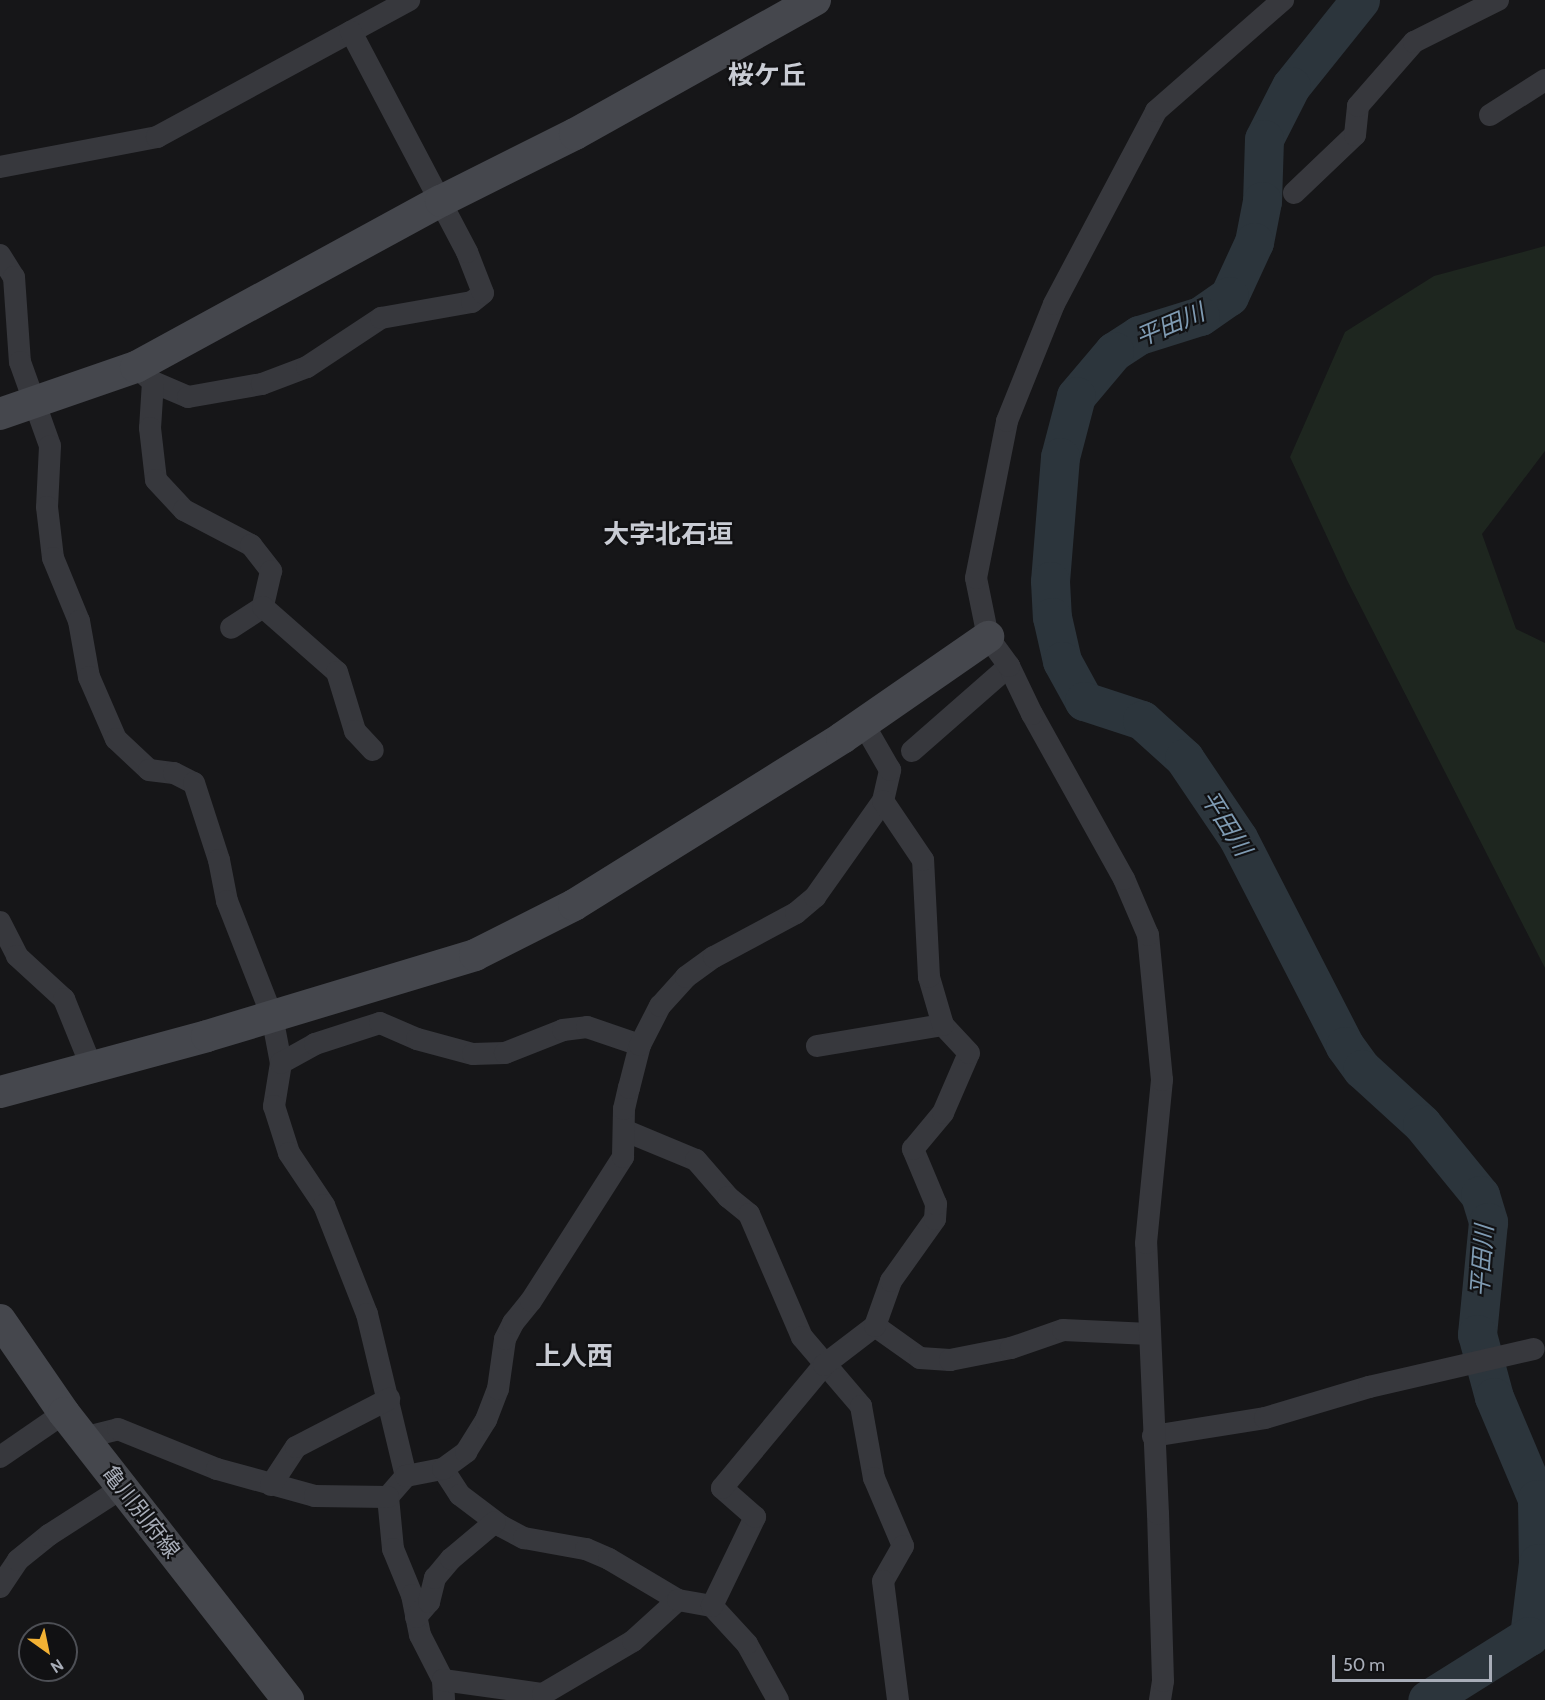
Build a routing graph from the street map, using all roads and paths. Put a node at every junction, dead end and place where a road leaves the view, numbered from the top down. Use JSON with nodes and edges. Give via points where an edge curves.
{"nodes":[{"id":1,"x":409,"y":0,"type":"edge"},
{"id":2,"x":815,"y":0,"type":"edge"},
{"id":3,"x":1282,"y":0,"type":"edge"},
{"id":4,"x":1497,"y":0,"type":"edge"},
{"id":5,"x":351,"y":32,"type":"junction"},
{"id":6,"x":1545,"y":80,"type":"edge"},
{"id":7,"x":1490,"y":115,"type":"dead end"},
{"id":8,"x":0,"y":167,"type":"edge"},
{"id":9,"x":1294,"y":193,"type":"dead end"},
{"id":10,"x":441,"y":201,"type":"junction"},
{"id":11,"x":0,"y":255,"type":"edge"},
{"id":12,"x":144,"y":374,"type":"junction"},
{"id":13,"x":35,"y":404,"type":"junction"},
{"id":14,"x":0,"y":414,"type":"edge"},
{"id":15,"x":263,"y":607,"type":"junction"},
{"id":16,"x":231,"y":628,"type":"dead end"},
{"id":17,"x":988,"y":637,"type":"junction"},
{"id":18,"x":1009,"y":666,"type":"junction"},
{"id":19,"x":863,"y":723,"type":"junction"},
{"id":20,"x":373,"y":750,"type":"dead end"},
{"id":21,"x":912,"y":751,"type":"dead end"},
{"id":22,"x":883,"y":801,"type":"junction"},
{"id":23,"x":0,"y":922,"type":"edge"},
{"id":24,"x":272,"y":1016,"type":"junction"},
{"id":25,"x":943,"y":1025,"type":"junction"},
{"id":26,"x":640,"y":1045,"type":"junction"},
{"id":27,"x":817,"y":1046,"type":"dead end"},
{"id":28,"x":281,"y":1063,"type":"junction"},
{"id":29,"x":92,"y":1068,"type":"junction"},
{"id":30,"x":0,"y":1092,"type":"edge"},
{"id":31,"x":626,"y":1131,"type":"junction"},
{"id":32,"x":0,"y":1320,"type":"edge"},
{"id":33,"x":875,"y":1326,"type":"junction"},
{"id":34,"x":1150,"y":1334,"type":"junction"},
{"id":35,"x":1534,"y":1349,"type":"dead end"},
{"id":36,"x":824,"y":1365,"type":"junction"},
{"id":37,"x":389,"y":1399,"type":"junction"},
{"id":38,"x":64,"y":1413,"type":"junction"},
{"id":39,"x":1153,"y":1436,"type":"junction"},
{"id":40,"x":83,"y":1437,"type":"junction"},
{"id":41,"x":0,"y":1457,"type":"edge"},
{"id":42,"x":443,"y":1469,"type":"junction"},
{"id":43,"x":406,"y":1476,"type":"junction"},
{"id":44,"x":271,"y":1485,"type":"junction"},
{"id":45,"x":122,"y":1488,"type":"junction"},
{"id":46,"x":388,"y":1497,"type":"junction"},
{"id":47,"x":495,"y":1522,"type":"junction"},
{"id":48,"x":0,"y":1587,"type":"edge"},
{"id":49,"x":678,"y":1600,"type":"junction"},
{"id":50,"x":712,"y":1606,"type":"junction"},
{"id":51,"x":416,"y":1617,"type":"junction"},
{"id":52,"x":444,"y":1690,"type":"edge"},
{"id":53,"x":288,"y":1700,"type":"edge"},
{"id":54,"x":778,"y":1700,"type":"edge"},
{"id":55,"x":897,"y":1700,"type":"edge"},
{"id":56,"x":1160,"y":1700,"type":"edge"}],
"edges":[{"from":1,"to":5,"type":"street"},
{"from":2,"to":10,"type":"street","via":[[575,134]]},
{"from":3,"to":17,"type":"street","via":[[1156,111],[1054,304],[1007,421],[986,514],[976,578]]},
{"from":4,"to":9,"type":"street","via":[[1414,42],[1358,106],[1355,135]]},
{"from":5,"to":8,"type":"street","via":[[157,137]]},
{"from":5,"to":10,"type":"street"},
{"from":6,"to":7,"type":"street"},
{"from":10,"to":12,"type":"street"},
{"from":10,"to":12,"type":"street","via":[[483,293],[472,302],[381,318],[307,367],[262,384],[188,397]]},
{"from":11,"to":13,"type":"street","via":[[14,277],[20,362]]},
{"from":12,"to":13,"type":"street"},
{"from":12,"to":15,"type":"street","via":[[156,480],[184,510],[251,545],[271,571]]},
{"from":13,"to":14,"type":"street"},
{"from":13,"to":24,"type":"street","via":[[50,446],[47,507],[53,558],[79,621],[89,677],[116,739],[149,770],[174,773],[194,783],[219,860],[227,900]]},
{"from":15,"to":16,"type":"street"},
{"from":15,"to":20,"type":"street","via":[[338,672],[355,730]]},
{"from":17,"to":18,"type":"street"},
{"from":17,"to":19,"type":"street"},
{"from":18,"to":21,"type":"street"},
{"from":18,"to":34,"type":"street","via":[[1124,879],[1148,935],[1162,1080],[1146,1243]]},
{"from":19,"to":22,"type":"street","via":[[890,770]]},
{"from":19,"to":24,"type":"street","via":[[574,905],[486,950],[403,980]]},
{"from":22,"to":25,"type":"street","via":[[923,860],[929,977]]},
{"from":22,"to":26,"type":"street","via":[[815,897],[796,913],[714,957],[686,977],[660,1006]]},
{"from":23,"to":29,"type":"street","via":[[17,956],[64,999]]},
{"from":24,"to":28,"type":"street"},
{"from":24,"to":29,"type":"street"},
{"from":25,"to":27,"type":"street"},
{"from":25,"to":33,"type":"street","via":[[969,1053],[943,1113],[913,1149],[936,1204],[935,1219],[891,1281]]},
{"from":26,"to":28,"type":"street","via":[[587,1027],[563,1030],[505,1053],[473,1054],[417,1039],[380,1023],[315,1044]]},
{"from":26,"to":31,"type":"street","via":[[624,1109]]},
{"from":28,"to":37,"type":"street","via":[[274,1106],[289,1153],[324,1205],[347,1258]]},
{"from":29,"to":30,"type":"street"},
{"from":31,"to":36,"type":"street","via":[[696,1160],[728,1197],[749,1214],[763,1240],[791,1317]]},
{"from":31,"to":42,"type":"street","via":[[623,1157],[505,1339],[498,1389],[486,1420],[466,1452]]},
{"from":32,"to":38,"type":"street","name":"亀川別府線"},
{"from":33,"to":34,"type":"street","via":[[921,1358],[950,1360],[1011,1348],[1064,1330]]},
{"from":33,"to":36,"type":"street"},
{"from":34,"to":39,"type":"street"},
{"from":35,"to":39,"type":"street","via":[[1369,1387],[1265,1418]]},
{"from":36,"to":50,"type":"street","via":[[722,1488],[755,1517]]},
{"from":36,"to":55,"type":"street","via":[[861,1406],[874,1478],[903,1546],[883,1581]]},
{"from":37,"to":43,"type":"street"},
{"from":37,"to":44,"type":"street","via":[[296,1447]]},
{"from":38,"to":40,"type":"street","name":"亀川別府線"},
{"from":38,"to":41,"type":"street"},
{"from":39,"to":56,"type":"street","via":[[1163,1681]]},
{"from":40,"to":44,"type":"street","via":[[118,1429],[217,1469]]},
{"from":40,"to":45,"type":"street","name":"亀川別府線"},
{"from":42,"to":43,"type":"street"},
{"from":42,"to":47,"type":"street","via":[[460,1495]]},
{"from":43,"to":46,"type":"street"},
{"from":44,"to":46,"type":"street","via":[[315,1496]]},
{"from":45,"to":48,"type":"street","via":[[49,1534],[18,1560]]},
{"from":45,"to":53,"type":"street","name":"亀川別府線"},
{"from":46,"to":51,"type":"street","via":[[393,1549]]},
{"from":47,"to":49,"type":"street","via":[[524,1538],[586,1549]]},
{"from":47,"to":51,"type":"street","via":[[445,1565],[435,1578],[429,1602]]},
{"from":49,"to":50,"type":"street"},
{"from":49,"to":52,"type":"street","via":[[633,1641],[543,1694]]},
{"from":50,"to":54,"type":"street","via":[[747,1644]]},
{"from":51,"to":52,"type":"street"}]}
